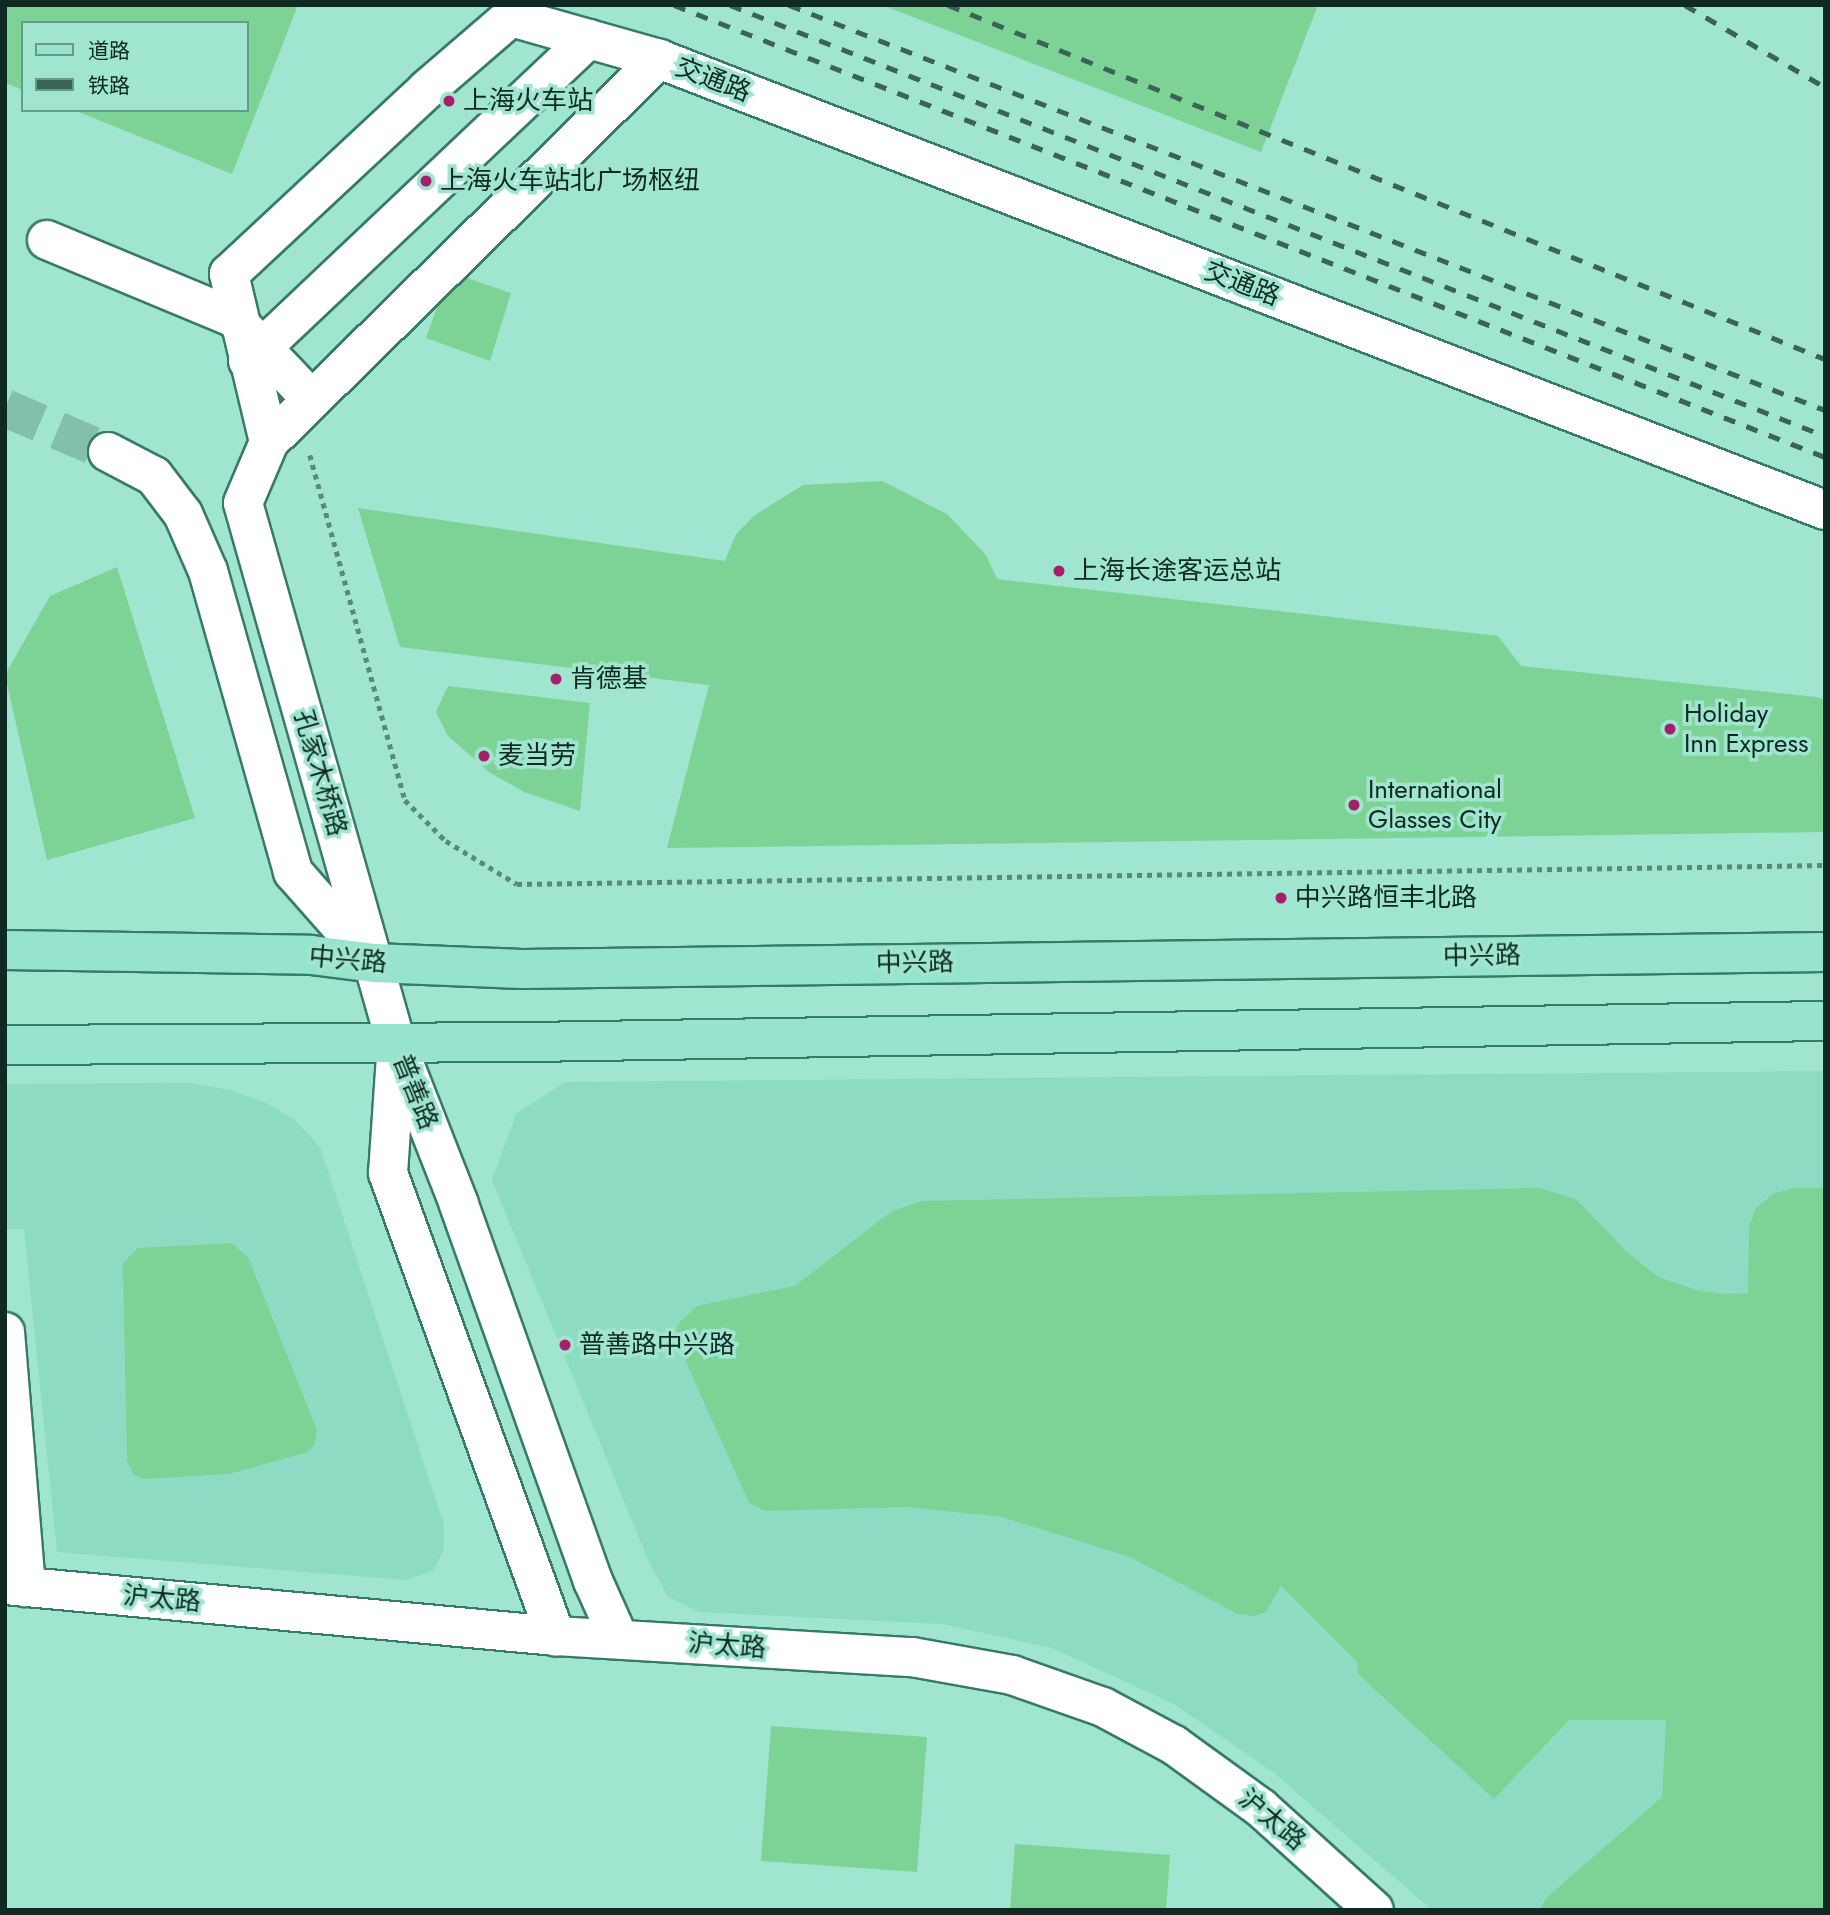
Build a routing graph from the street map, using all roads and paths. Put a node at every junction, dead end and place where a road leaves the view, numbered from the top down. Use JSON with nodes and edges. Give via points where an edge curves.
{"nodes":[{"id":1,"x":589,"y":39,"type":"junction"},
{"id":2,"x":659,"y":59,"type":"junction"},
{"id":3,"x":47,"y":240,"type":"dead end"},
{"id":4,"x":250,"y":344,"type":"junction"},
{"id":5,"x":312,"y":400,"type":"junction"},
{"id":6,"x":269,"y":442,"type":"junction"},
{"id":7,"x":108,"y":452,"type":"tunnel mouth"},
{"id":8,"x":1825,"y":510,"type":"edge"},
{"id":9,"x":1825,"y":865,"type":"edge"},
{"id":10,"x":5,"y":950,"type":"edge"},
{"id":11,"x":1825,"y":952,"type":"edge"},
{"id":12,"x":374,"y":963,"type":"junction"},
{"id":13,"x":1825,"y":1021,"type":"edge"},
{"id":14,"x":396,"y":1043,"type":"junction"},
{"id":15,"x":5,"y":1045,"type":"edge"},
{"id":16,"x":5,"y":1332,"type":"edge"},
{"id":17,"x":16,"y":1586,"type":"edge"},
{"id":18,"x":556,"y":1636,"type":"junction"},
{"id":19,"x":619,"y":1639,"type":"junction"},
{"id":20,"x":1374,"y":1910,"type":"edge"}],
"edges":[{"from":1,"to":2,"type":"street","name":"交通路"},
{"from":1,"to":4,"type":"street"},
{"from":1,"to":4,"type":"street","name":"交通路","via":[[511,18],[426,90],[229,274]]},
{"from":2,"to":5,"type":"street"},
{"from":2,"to":8,"type":"street","name":"交通路"},
{"from":3,"to":4,"type":"street","via":[[234,318]]},
{"from":4,"to":5,"type":"street"},
{"from":4,"to":6,"type":"street"},
{"from":5,"to":6,"type":"street"},
{"from":6,"to":9,"type":"path","via":[[314,456],[405,800],[446,841],[517,884]]},
{"from":6,"to":12,"type":"street","name":"孔家木桥路","via":[[243,503]]},
{"from":7,"to":12,"type":"street","via":[[154,476],[183,514],[208,570],[292,872]]},
{"from":10,"to":12,"type":"main road","name":"中兴路","via":[[311,955]]},
{"from":11,"to":12,"type":"main road","name":"中兴路","via":[[522,969]]},
{"from":12,"to":14,"type":"street","name":"孔家木桥路"},
{"from":13,"to":14,"type":"main road"},
{"from":14,"to":15,"type":"main road"},
{"from":14,"to":18,"type":"street","name":"普善路","via":[[388,1173]]},
{"from":14,"to":19,"type":"street","name":"普善路","via":[[460,1204],[593,1581]]},
{"from":16,"to":17,"type":"street"},
{"from":17,"to":18,"type":"street","name":"沪太路"},
{"from":18,"to":19,"type":"street","name":"沪太路"},
{"from":19,"to":20,"type":"street","name":"沪太路","via":[[912,1657],[1012,1675],[1104,1706],[1174,1745],[1261,1808]]}]}
